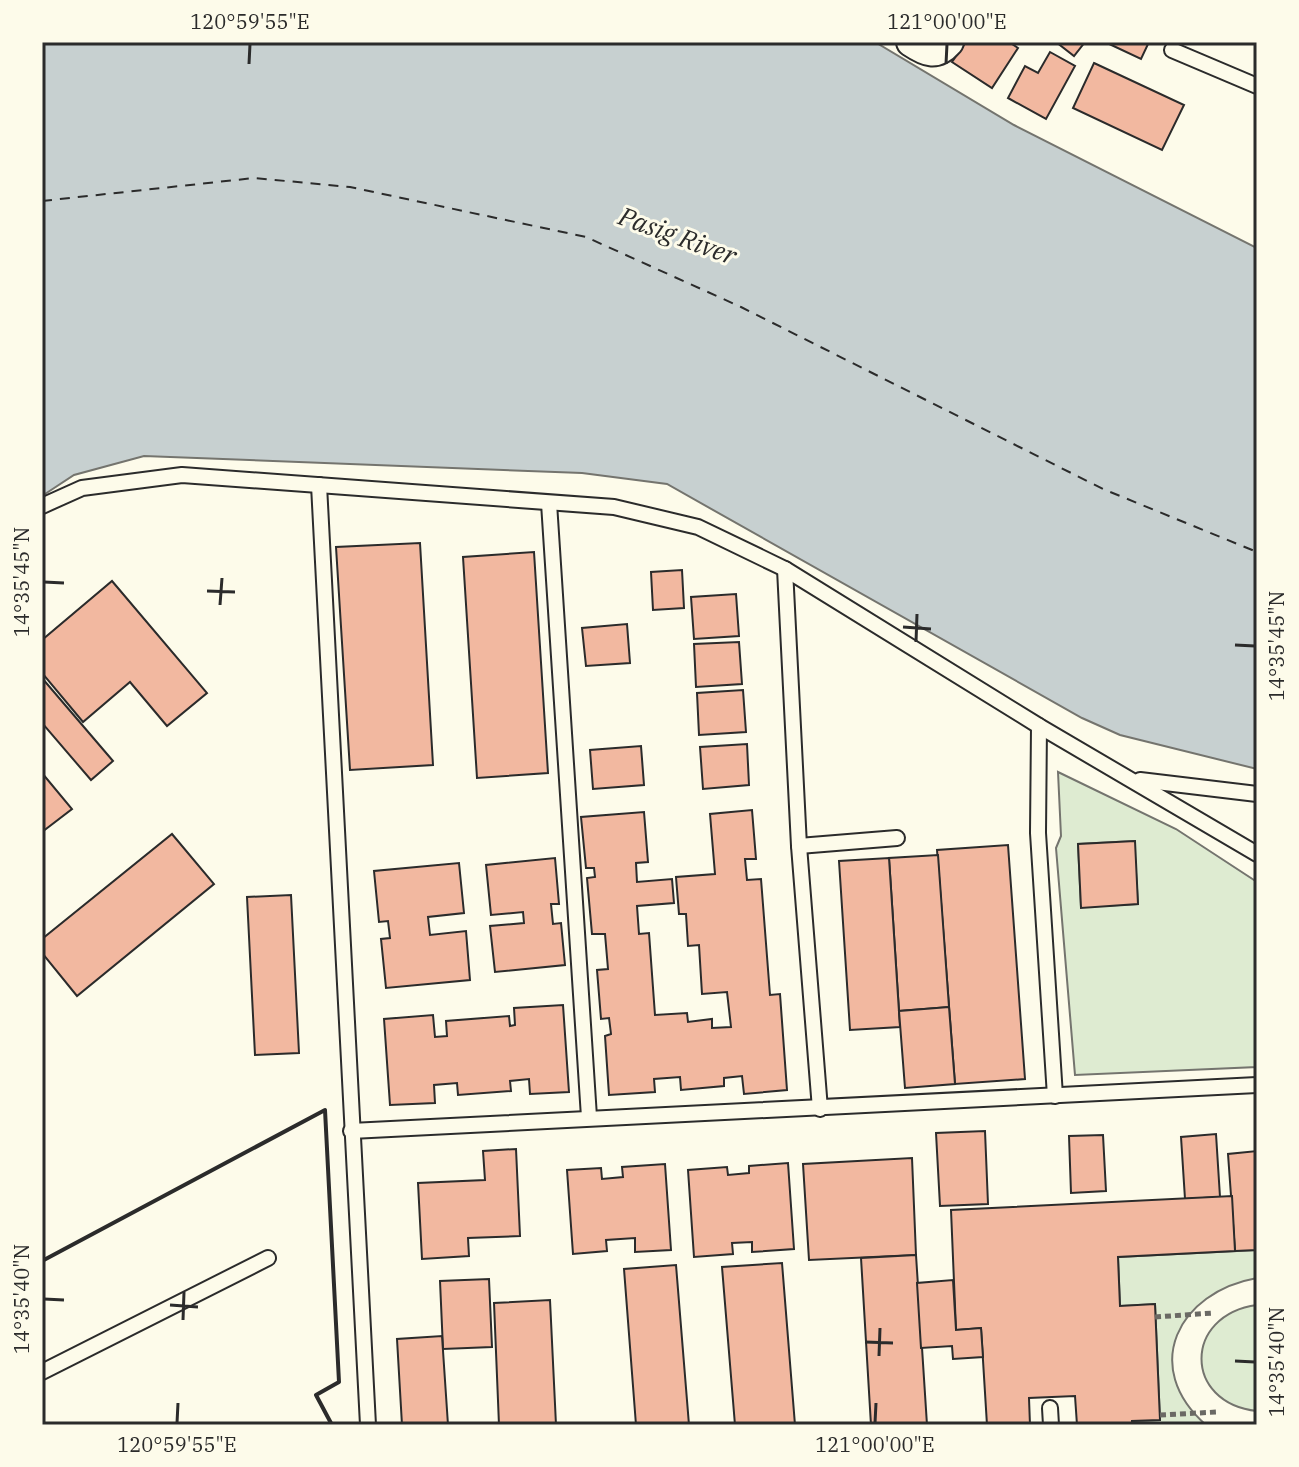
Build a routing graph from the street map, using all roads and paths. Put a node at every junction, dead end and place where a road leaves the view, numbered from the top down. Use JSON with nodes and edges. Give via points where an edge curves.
{"nodes":[{"id":1,"x":911,"y":42,"type":"edge"},
{"id":2,"x":949,"y":42,"type":"edge"},
{"id":3,"x":1172,"y":50,"type":"dead end"},
{"id":4,"x":1257,"y":86,"type":"edge"},
{"id":5,"x":319,"y":485,"type":"junction"},
{"id":6,"x":549,"y":503,"type":"junction"},
{"id":7,"x":42,"y":506,"type":"edge"},
{"id":8,"x":785,"y":569,"type":"junction"},
{"id":9,"x":1039,"y":726,"type":"junction"},
{"id":10,"x":1131,"y":779,"type":"junction"},
{"id":11,"x":1257,"y":794,"type":"edge"},
{"id":12,"x":897,"y":838,"type":"dead end"},
{"id":13,"x":799,"y":846,"type":"junction"},
{"id":14,"x":1257,"y":854,"type":"edge"},
{"id":15,"x":1257,"y":1085,"type":"edge"},
{"id":16,"x":1055,"y":1096,"type":"junction"},
{"id":17,"x":820,"y":1109,"type":"junction"},
{"id":18,"x":589,"y":1117,"type":"junction"},
{"id":19,"x":351,"y":1131,"type":"junction"},
{"id":20,"x":268,"y":1258,"type":"dead end"},
{"id":21,"x":1213,"y":1313,"type":"dead end"},
{"id":22,"x":1155,"y":1317,"type":"dead end"},
{"id":23,"x":42,"y":1372,"type":"edge"},
{"id":24,"x":1050,"y":1408,"type":"dead end"},
{"id":25,"x":1217,"y":1412,"type":"dead end"},
{"id":26,"x":1160,"y":1415,"type":"dead end"},
{"id":27,"x":368,"y":1425,"type":"edge"},
{"id":28,"x":1051,"y":1425,"type":"edge"}],
"edges":[{"from":1,"to":2,"type":"street","via":[[933,53]]},
{"from":3,"to":4,"type":"lane"},
{"from":5,"to":6,"type":"lane"},
{"from":5,"to":7,"type":"lane","via":[[182,475],[82,488]]},
{"from":5,"to":19,"type":"lane"},
{"from":6,"to":8,"type":"lane","via":[[614,507],[698,527]]},
{"from":6,"to":18,"type":"lane"},
{"from":8,"to":9,"type":"lane"},
{"from":8,"to":13,"type":"lane"},
{"from":9,"to":10,"type":"lane"},
{"from":9,"to":16,"type":"lane","via":[[1038,833]]},
{"from":10,"to":11,"type":"lane"},
{"from":10,"to":14,"type":"lane"},
{"from":12,"to":13,"type":"lane"},
{"from":13,"to":17,"type":"lane"},
{"from":15,"to":16,"type":"lane"},
{"from":16,"to":17,"type":"lane"},
{"from":17,"to":18,"type":"lane"},
{"from":18,"to":19,"type":"lane"},
{"from":19,"to":27,"type":"lane"},
{"from":20,"to":23,"type":"lane"},
{"from":21,"to":22,"type":"path"},
{"from":24,"to":28,"type":"lane"},
{"from":25,"to":26,"type":"path"}]}
